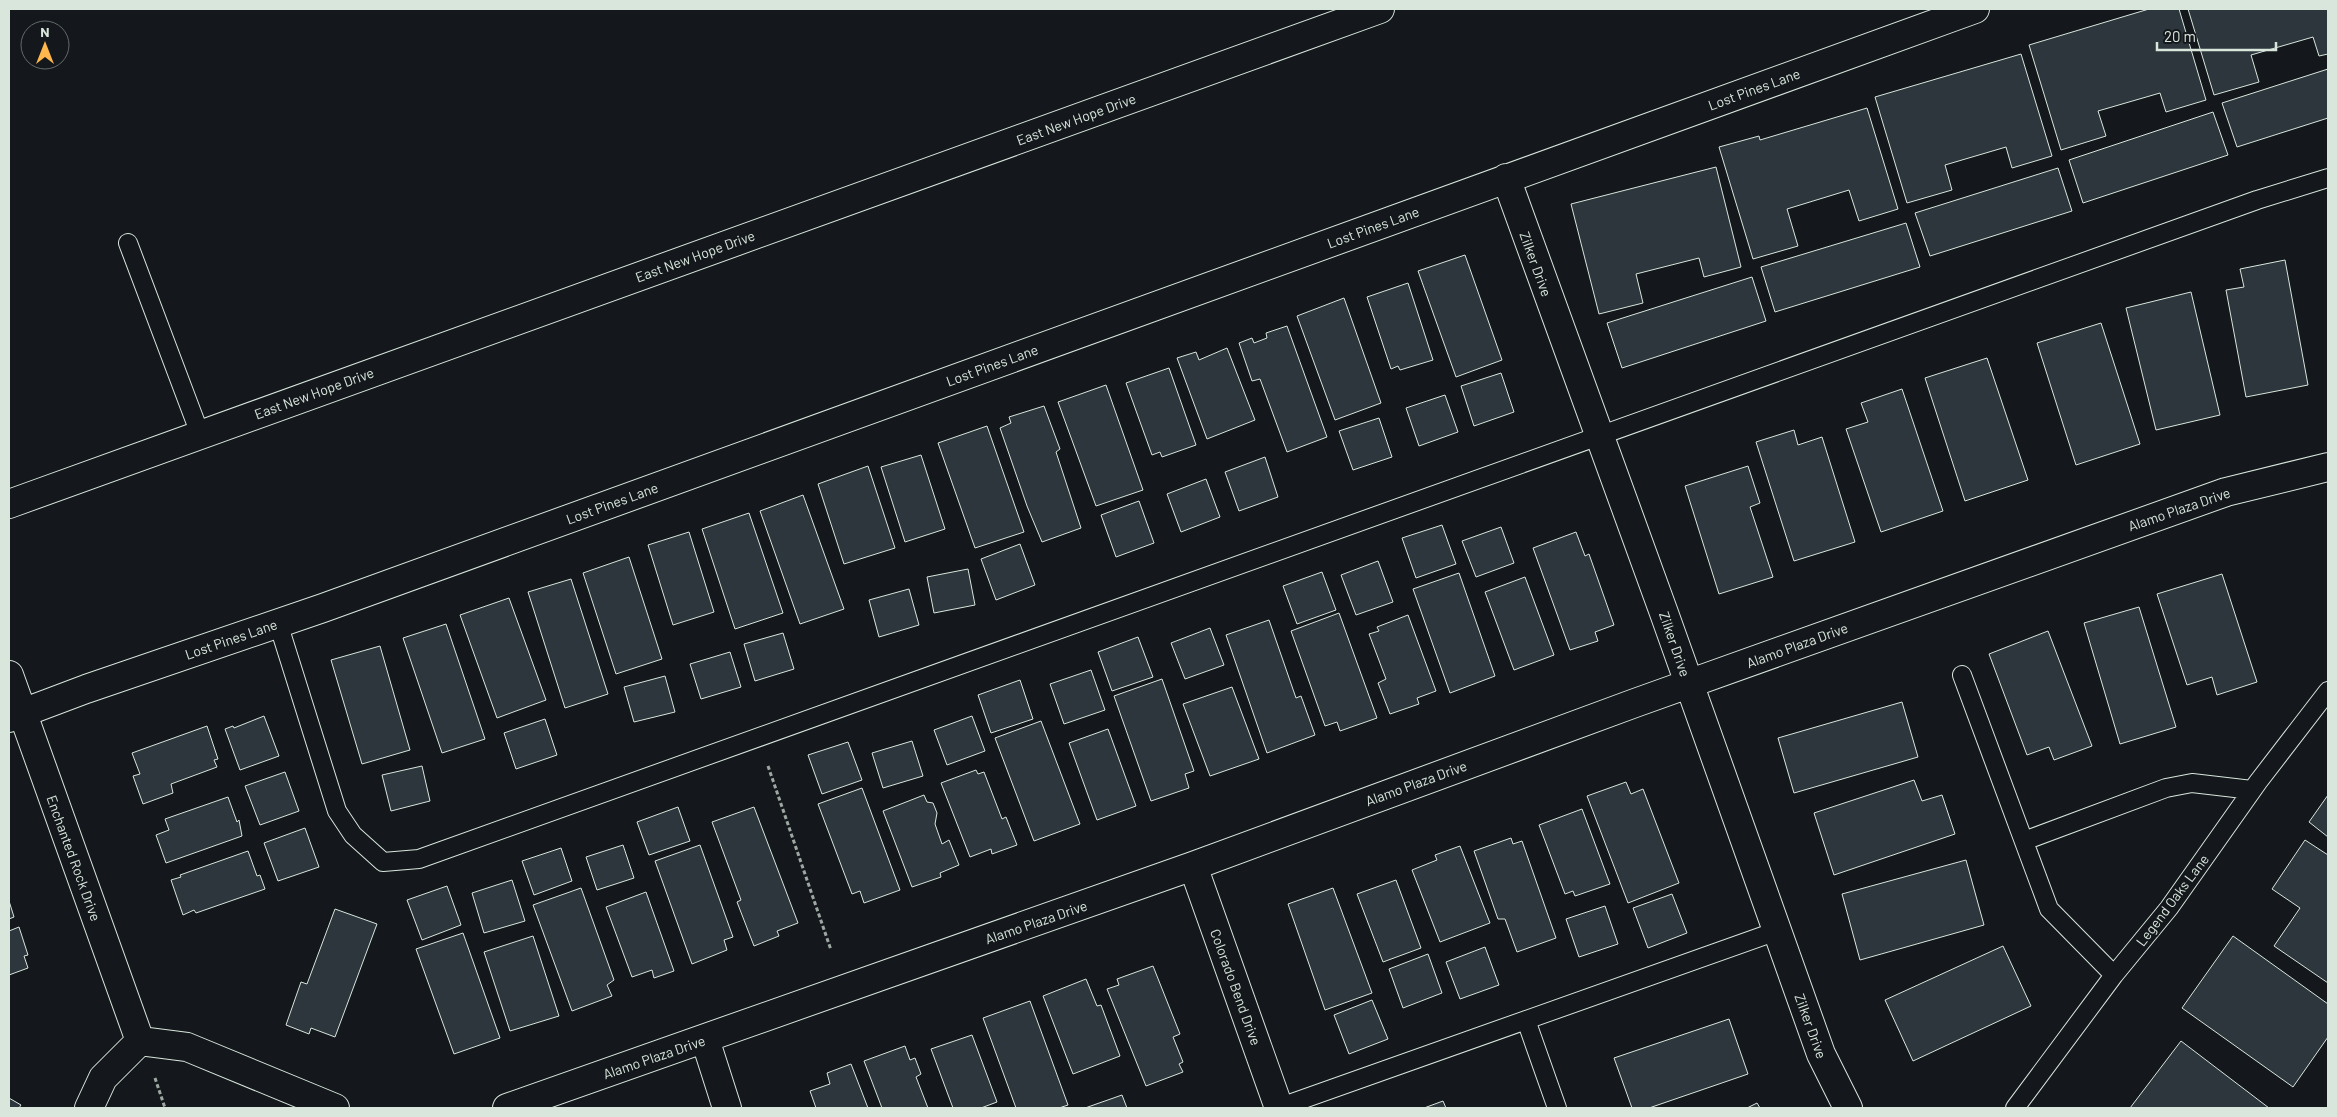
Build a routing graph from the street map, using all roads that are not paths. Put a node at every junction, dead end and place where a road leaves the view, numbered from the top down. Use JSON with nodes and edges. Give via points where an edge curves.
{"nodes":[{"id":1,"x":1380,"y":9,"type":"edge"},
{"id":2,"x":1975,"y":9,"type":"edge"},
{"id":3,"x":1506,"y":178,"type":"junction"},
{"id":4,"x":2328,"y":178,"type":"edge"},
{"id":5,"x":128,"y":243,"type":"dead end"},
{"id":6,"x":200,"y":434,"type":"junction"},
{"id":7,"x":1599,"y":436,"type":"junction"},
{"id":8,"x":2328,"y":467,"type":"edge"},
{"id":9,"x":9,"y":504,"type":"edge"},
{"id":10,"x":278,"y":623,"type":"junction"},
{"id":11,"x":9,"y":675,"type":"edge"},
{"id":12,"x":1962,"y":675,"type":"dead end"},
{"id":13,"x":1688,"y":684,"type":"junction"},
{"id":14,"x":2328,"y":691,"type":"edge"},
{"id":15,"x":15,"y":715,"type":"edge"},
{"id":16,"x":2252,"y":790,"type":"junction"},
{"id":17,"x":2024,"y":841,"type":"junction"},
{"id":18,"x":1193,"y":866,"type":"junction"},
{"id":19,"x":1777,"y":931,"type":"junction"},
{"id":20,"x":2114,"y":975,"type":"junction"},
{"id":21,"x":1526,"y":1020,"type":"junction"},
{"id":22,"x":705,"y":1039,"type":"junction"},
{"id":23,"x":140,"y":1041,"type":"junction"},
{"id":24,"x":88,"y":1108,"type":"edge"},
{"id":25,"x":335,"y":1108,"type":"edge"},
{"id":26,"x":507,"y":1108,"type":"edge"},
{"id":27,"x":727,"y":1108,"type":"edge"},
{"id":28,"x":1279,"y":1108,"type":"edge"},
{"id":29,"x":1557,"y":1108,"type":"edge"},
{"id":30,"x":1848,"y":1108,"type":"edge"},
{"id":31,"x":2015,"y":1108,"type":"edge"}],
"edges":[{"from":1,"to":6,"type":"street","name":"East New Hope Drive"},
{"from":2,"to":3,"type":"street","name":"Lost Pines Lane"},
{"from":3,"to":7,"type":"street","name":"Zilker Drive"},
{"from":3,"to":10,"type":"street","name":"Lost Pines Lane"},
{"from":4,"to":7,"type":"lane","via":[[2257,200]]},
{"from":5,"to":6,"type":"lane"},
{"from":6,"to":9,"type":"street","name":"East New Hope Drive"},
{"from":7,"to":10,"type":"lane","via":[[419,859],[383,862],[352,835],[337,811]]},
{"from":7,"to":13,"type":"street","name":"Zilker Drive"},
{"from":8,"to":13,"type":"street","name":"Alamo Plaza Drive","via":[[2226,492]]},
{"from":10,"to":15,"type":"street","name":"Lost Pines Lane"},
{"from":11,"to":15,"type":"street","name":"Enchanted Rock Drive"},
{"from":12,"to":17,"type":"lane"},
{"from":13,"to":18,"type":"street","name":"Alamo Plaza Drive"},
{"from":13,"to":19,"type":"street","name":"Zilker Drive"},
{"from":14,"to":16,"type":"lane","name":"Legend Oaks Lane"},
{"from":15,"to":23,"type":"street","name":"Enchanted Rock Drive"},
{"from":16,"to":17,"type":"lane","via":[[2192,783],[2166,788]]},
{"from":16,"to":20,"type":"lane","name":"Legend Oaks Lane","via":[[2169,908]]},
{"from":17,"to":20,"type":"lane","via":[[2049,910]]},
{"from":18,"to":22,"type":"street","name":"Alamo Plaza Drive"},
{"from":18,"to":28,"type":"street","name":"Colorado Bend Drive"},
{"from":19,"to":21,"type":"lane"},
{"from":19,"to":30,"type":"street","name":"Zilker Drive","via":[[1821,1054]]},
{"from":20,"to":31,"type":"lane","name":"Legend Oaks Lane"},
{"from":21,"to":28,"type":"lane"},
{"from":21,"to":29,"type":"lane"},
{"from":22,"to":26,"type":"street","name":"Alamo Plaza Drive"},
{"from":22,"to":27,"type":"street"},
{"from":23,"to":24,"type":"street","via":[[103,1078]]},
{"from":23,"to":25,"type":"street","via":[[187,1047]]}]}
